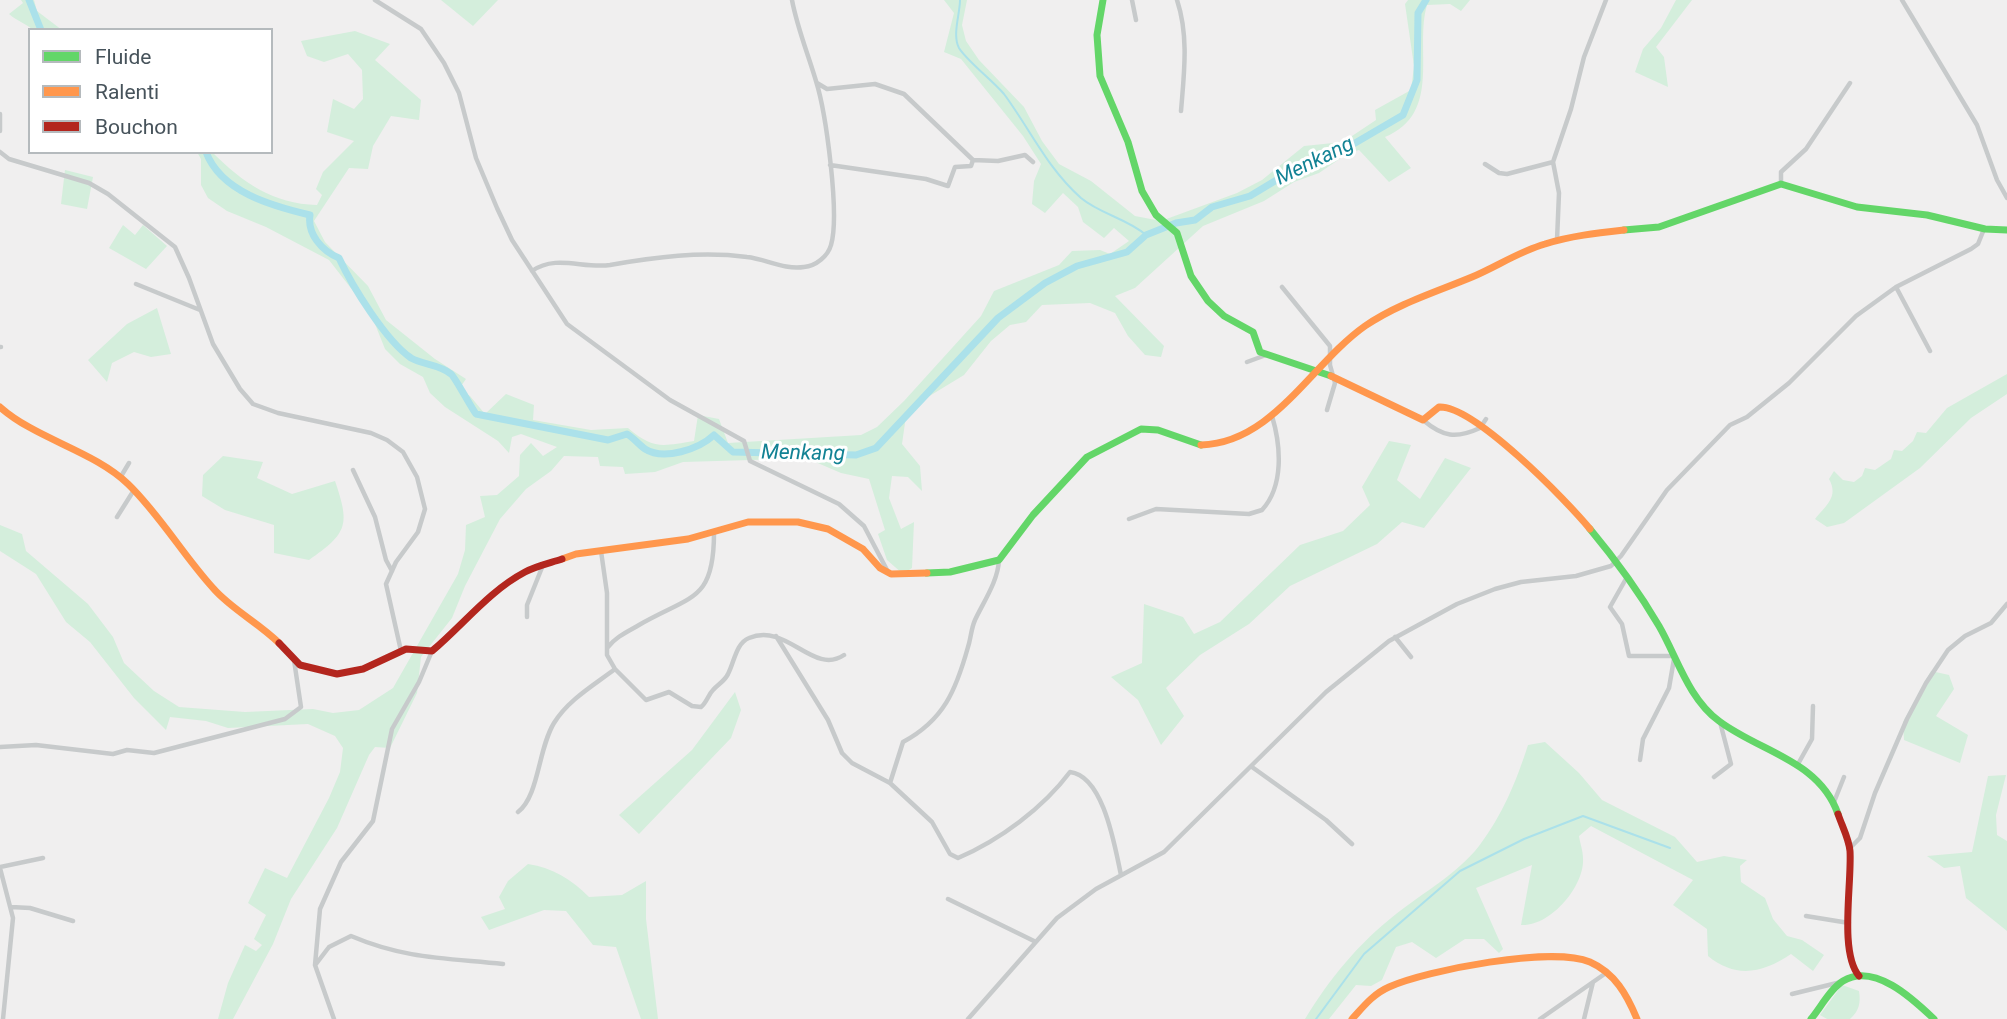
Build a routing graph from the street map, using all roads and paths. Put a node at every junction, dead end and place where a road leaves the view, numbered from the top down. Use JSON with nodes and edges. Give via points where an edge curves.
{"nodes":[{"id":1,"x":375,"y":0,"type":"edge"},
{"id":2,"x":792,"y":0,"type":"edge"},
{"id":3,"x":1103,"y":0,"type":"edge"},
{"id":4,"x":1132,"y":0,"type":"edge"},
{"id":5,"x":1178,"y":0,"type":"edge"},
{"id":6,"x":1606,"y":0,"type":"edge"},
{"id":7,"x":1902,"y":0,"type":"edge"},
{"id":8,"x":1136,"y":20,"type":"dead end"},
{"id":9,"x":817,"y":82,"type":"junction"},
{"id":10,"x":1850,"y":83,"type":"dead end"},
{"id":11,"x":1181,"y":111,"type":"dead end"},
{"id":12,"x":0,"y":114,"type":"edge"},
{"id":13,"x":0,"y":131,"type":"edge"},
{"id":14,"x":0,"y":152,"type":"edge"},
{"id":15,"x":973,"y":160,"type":"junction"},
{"id":16,"x":1033,"y":162,"type":"dead end"},
{"id":17,"x":1553,"y":162,"type":"junction"},
{"id":18,"x":1485,"y":164,"type":"dead end"},
{"id":19,"x":830,"y":165,"type":"junction"},
{"id":20,"x":1781,"y":184,"type":"junction"},
{"id":21,"x":2007,"y":198,"type":"edge"},
{"id":22,"x":2007,"y":222,"type":"edge"},
{"id":23,"x":1985,"y":229,"type":"junction"},
{"id":24,"x":1994,"y":230,"type":"junction"},
{"id":25,"x":2007,"y":230,"type":"edge"},
{"id":26,"x":1557,"y":240,"type":"junction"},
{"id":27,"x":532,"y":271,"type":"junction"},
{"id":28,"x":136,"y":284,"type":"dead end"},
{"id":29,"x":1283,"y":287,"type":"dead end"},
{"id":30,"x":1896,"y":287,"type":"junction"},
{"id":31,"x":200,"y":310,"type":"junction"},
{"id":32,"x":1930,"y":351,"type":"dead end"},
{"id":33,"x":1332,"y":352,"type":"junction"},
{"id":34,"x":1267,"y":355,"type":"junction"},
{"id":35,"x":1247,"y":362,"type":"dead end"},
{"id":36,"x":1317,"y":369,"type":"junction"},
{"id":37,"x":1335,"y":379,"type":"junction"},
{"id":38,"x":0,"y":407,"type":"edge"},
{"id":39,"x":1328,"y":410,"type":"dead end"},
{"id":40,"x":1272,"y":416,"type":"junction"},
{"id":41,"x":1486,"y":419,"type":"dead end"},
{"id":42,"x":1423,"y":420,"type":"junction"},
{"id":43,"x":1480,"y":428,"type":"junction"},
{"id":44,"x":129,"y":463,"type":"dead end"},
{"id":45,"x":353,"y":470,"type":"dead end"},
{"id":46,"x":120,"y":478,"type":"junction"},
{"id":47,"x":134,"y":490,"type":"junction"},
{"id":48,"x":117,"y":517,"type":"dead end"},
{"id":49,"x":1129,"y":519,"type":"dead end"},
{"id":50,"x":714,"y":533,"type":"junction"},
{"id":51,"x":601,"y":551,"type":"junction"},
{"id":52,"x":999,"y":560,"type":"junction"},
{"id":53,"x":1617,"y":561,"type":"junction"},
{"id":54,"x":543,"y":565,"type":"junction"},
{"id":55,"x":392,"y":571,"type":"junction"},
{"id":56,"x":891,"y":574,"type":"junction"},
{"id":57,"x":1627,"y":577,"type":"junction"},
{"id":58,"x":2007,"y":604,"type":"edge"},
{"id":59,"x":527,"y":617,"type":"dead end"},
{"id":60,"x":776,"y":636,"type":"junction"},
{"id":61,"x":1395,"y":637,"type":"junction"},
{"id":62,"x":608,"y":647,"type":"junction"},
{"id":63,"x":401,"y":651,"type":"junction"},
{"id":64,"x":432,"y":651,"type":"junction"},
{"id":65,"x":844,"y":655,"type":"dead end"},
{"id":66,"x":1411,"y":657,"type":"dead end"},
{"id":67,"x":1673,"y":657,"type":"junction"},
{"id":68,"x":294,"y":659,"type":"junction"},
{"id":69,"x":615,"y":669,"type":"junction"},
{"id":70,"x":1813,"y":706,"type":"dead end"},
{"id":71,"x":1720,"y":721,"type":"junction"},
{"id":72,"x":0,"y":747,"type":"edge"},
{"id":73,"x":1640,"y":760,"type":"dead end"},
{"id":74,"x":1798,"y":764,"type":"junction"},
{"id":75,"x":1252,"y":767,"type":"junction"},
{"id":76,"x":1844,"y":776,"type":"dead end"},
{"id":77,"x":1714,"y":777,"type":"dead end"},
{"id":78,"x":890,"y":783,"type":"junction"},
{"id":79,"x":1835,"y":802,"type":"junction"},
{"id":80,"x":518,"y":812,"type":"dead end"},
{"id":81,"x":1352,"y":844,"type":"dead end"},
{"id":82,"x":1850,"y":848,"type":"junction"},
{"id":83,"x":43,"y":858,"type":"dead end"},
{"id":84,"x":0,"y":867,"type":"edge"},
{"id":85,"x":1121,"y":875,"type":"junction"},
{"id":86,"x":948,"y":899,"type":"dead end"},
{"id":87,"x":11,"y":907,"type":"junction"},
{"id":88,"x":1807,"y":916,"type":"dead end"},
{"id":89,"x":72,"y":921,"type":"dead end"},
{"id":90,"x":1849,"y":923,"type":"junction"},
{"id":91,"x":1034,"y":941,"type":"junction"},
{"id":92,"x":503,"y":964,"type":"dead end"},
{"id":93,"x":315,"y":965,"type":"junction"},
{"id":94,"x":1607,"y":972,"type":"junction"},
{"id":95,"x":1854,"y":974,"type":"junction"},
{"id":96,"x":1594,"y":981,"type":"junction"},
{"id":97,"x":1842,"y":982,"type":"junction"},
{"id":98,"x":1792,"y":994,"type":"dead end"},
{"id":99,"x":3,"y":1019,"type":"edge"},
{"id":100,"x":334,"y":1019,"type":"edge"},
{"id":101,"x":968,"y":1019,"type":"edge"},
{"id":102,"x":1352,"y":1019,"type":"edge"},
{"id":103,"x":1540,"y":1019,"type":"edge"},
{"id":104,"x":1584,"y":1019,"type":"edge"},
{"id":105,"x":1637,"y":1019,"type":"edge"},
{"id":106,"x":1811,"y":1019,"type":"edge"},
{"id":107,"x":1934,"y":1019,"type":"edge"}],
"edges":[{"from":1,"to":27,"type":"street","via":[[421,29],[453,78],[485,181]]},
{"from":2,"to":9,"type":"street"},
{"from":3,"to":34,"type":"street","via":[[1097,46],[1101,83],[1128,142],[1142,191],[1181,242],[1191,276],[1208,301],[1253,332],[1257,350]]},
{"from":4,"to":8,"type":"street"},
{"from":5,"to":11,"type":"street","via":[[1184,32]]},
{"from":6,"to":17,"type":"street"},
{"from":7,"to":21,"type":"street","via":[[1977,125]]},
{"from":9,"to":15,"type":"street","via":[[827,89],[876,85],[904,94]]},
{"from":9,"to":19,"type":"street"},
{"from":10,"to":20,"type":"street","via":[[1806,149],[1781,172]]},
{"from":12,"to":13,"type":"street"},
{"from":14,"to":31,"type":"street","via":[[9,159],[89,183],[151,227],[176,250]]},
{"from":15,"to":16,"type":"street","via":[[1025,155]]},
{"from":15,"to":19,"type":"street","via":[[971,166],[954,168],[948,186]]},
{"from":17,"to":18,"type":"street","via":[[1503,174]]},
{"from":17,"to":26,"type":"street","via":[[1559,204]]},
{"from":19,"to":27,"type":"street","via":[[831,246],[812,265],[791,267],[749,257],[690,255],[603,265],[547,263]]},
{"from":20,"to":23,"type":"street","via":[[1857,207],[1948,219]]},
{"from":20,"to":26,"type":"street","via":[[1658,227]]},
{"from":22,"to":24,"type":"street","via":[[2001,230]]},
{"from":23,"to":24,"type":"street"},
{"from":23,"to":30,"type":"street","via":[[1971,249]]},
{"from":24,"to":25,"type":"street"},
{"from":26,"to":33,"type":"street","via":[[1403,305]]},
{"from":27,"to":56,"type":"street","via":[[576,333],[670,400],[744,441],[750,461],[830,498],[850,513],[864,526]]},
{"from":28,"to":31,"type":"street"},
{"from":29,"to":33,"type":"street"},
{"from":30,"to":32,"type":"street"},
{"from":30,"to":53,"type":"street","via":[[1856,316],[1789,383],[1723,432],[1668,490]]},
{"from":31,"to":55,"type":"street","via":[[216,349],[253,404],[378,435],[408,459],[425,509],[418,532]]},
{"from":33,"to":36,"type":"street"},
{"from":33,"to":37,"type":"street"},
{"from":34,"to":35,"type":"street"},
{"from":34,"to":36,"type":"street"},
{"from":36,"to":37,"type":"street"},
{"from":36,"to":40,"type":"street"},
{"from":37,"to":39,"type":"street"},
{"from":37,"to":42,"type":"street"},
{"from":38,"to":46,"type":"street","via":[[18,422]]},
{"from":40,"to":49,"type":"street","via":[[1279,469],[1262,510],[1249,514],[1156,509]]},
{"from":40,"to":52,"type":"street","via":[[1230,441],[1211,446],[1158,430],[1128,434],[1079,462]]},
{"from":41,"to":43,"type":"street"},
{"from":42,"to":43,"type":"street","via":[[1451,436]]},
{"from":42,"to":43,"type":"street","via":[[1445,406]]},
{"from":43,"to":53,"type":"street","via":[[1532,467]]},
{"from":44,"to":46,"type":"street"},
{"from":45,"to":55,"type":"street"},
{"from":46,"to":47,"type":"street"},
{"from":47,"to":48,"type":"street"},
{"from":47,"to":68,"type":"street","via":[[215,591],[262,626]]},
{"from":50,"to":51,"type":"street"},
{"from":50,"to":56,"type":"street","via":[[748,522],[812,525],[852,541]]},
{"from":50,"to":62,"type":"street","via":[[712,571],[704,587],[621,634]]},
{"from":51,"to":54,"type":"street"},
{"from":51,"to":62,"type":"street"},
{"from":52,"to":56,"type":"street","via":[[950,572]]},
{"from":52,"to":78,"type":"street","via":[[946,705],[923,732],[903,742]]},
{"from":53,"to":57,"type":"street"},
{"from":53,"to":61,"type":"street","via":[[1588,573],[1495,589]]},
{"from":54,"to":59,"type":"street","via":[[528,601]]},
{"from":54,"to":64,"type":"street","via":[[517,576]]},
{"from":55,"to":63,"type":"street","via":[[386,594]]},
{"from":57,"to":67,"type":"street"},
{"from":57,"to":67,"type":"street","via":[[1611,607],[1622,624],[1629,656]]},
{"from":58,"to":82,"type":"street","via":[[1991,623],[1948,650],[1926,683],[1906,719],[1860,838]]},
{"from":60,"to":65,"type":"street","via":[[794,642],[811,657],[828,660]]},
{"from":60,"to":69,"type":"street","via":[[745,640],[729,674],[699,708],[669,692],[646,701]]},
{"from":60,"to":78,"type":"street","via":[[828,720],[842,752],[852,763]]},
{"from":61,"to":66,"type":"street"},
{"from":61,"to":75,"type":"street","via":[[1333,686]]},
{"from":62,"to":69,"type":"street"},
{"from":63,"to":64,"type":"street"},
{"from":63,"to":68,"type":"street","via":[[363,669],[337,674],[308,668]]},
{"from":64,"to":93,"type":"street","via":[[393,729],[373,821],[348,851],[325,893],[317,918]]},
{"from":67,"to":71,"type":"street","via":[[1696,697]]},
{"from":67,"to":73,"type":"street","via":[[1669,688],[1643,739]]},
{"from":68,"to":72,"type":"street","via":[[301,708],[285,719],[154,753]]},
{"from":69,"to":80,"type":"street","via":[[554,722],[539,756],[529,802]]},
{"from":70,"to":74,"type":"street","via":[[1812,739]]},
{"from":71,"to":74,"type":"street"},
{"from":71,"to":77,"type":"street","via":[[1731,764]]},
{"from":74,"to":79,"type":"street"},
{"from":75,"to":81,"type":"street"},
{"from":75,"to":85,"type":"street","via":[[1164,852]]},
{"from":76,"to":79,"type":"street"},
{"from":78,"to":85,"type":"street","via":[[925,814],[950,854],[958,858],[1013,827],[1052,795],[1070,772],[1076,773],[1097,796],[1113,833]]},
{"from":79,"to":82,"type":"street"},
{"from":82,"to":90,"type":"street"},
{"from":83,"to":84,"type":"street"},
{"from":84,"to":87,"type":"street"},
{"from":85,"to":91,"type":"street","via":[[1070,907]]},
{"from":86,"to":91,"type":"street"},
{"from":87,"to":89,"type":"street"},
{"from":87,"to":99,"type":"street"},
{"from":88,"to":90,"type":"street"},
{"from":90,"to":95,"type":"street"},
{"from":91,"to":101,"type":"street"},
{"from":92,"to":93,"type":"street","via":[[402,955],[351,936],[328,947]]},
{"from":93,"to":100,"type":"street"},
{"from":94,"to":96,"type":"street"},
{"from":94,"to":102,"type":"street","via":[[1573,957],[1505,962],[1389,987]]},
{"from":94,"to":105,"type":"street","via":[[1625,991]]},
{"from":95,"to":97,"type":"street"},
{"from":95,"to":107,"type":"street","via":[[1900,990]]},
{"from":96,"to":103,"type":"street"},
{"from":96,"to":104,"type":"street"},
{"from":97,"to":98,"type":"street"},
{"from":97,"to":106,"type":"street"}]}
